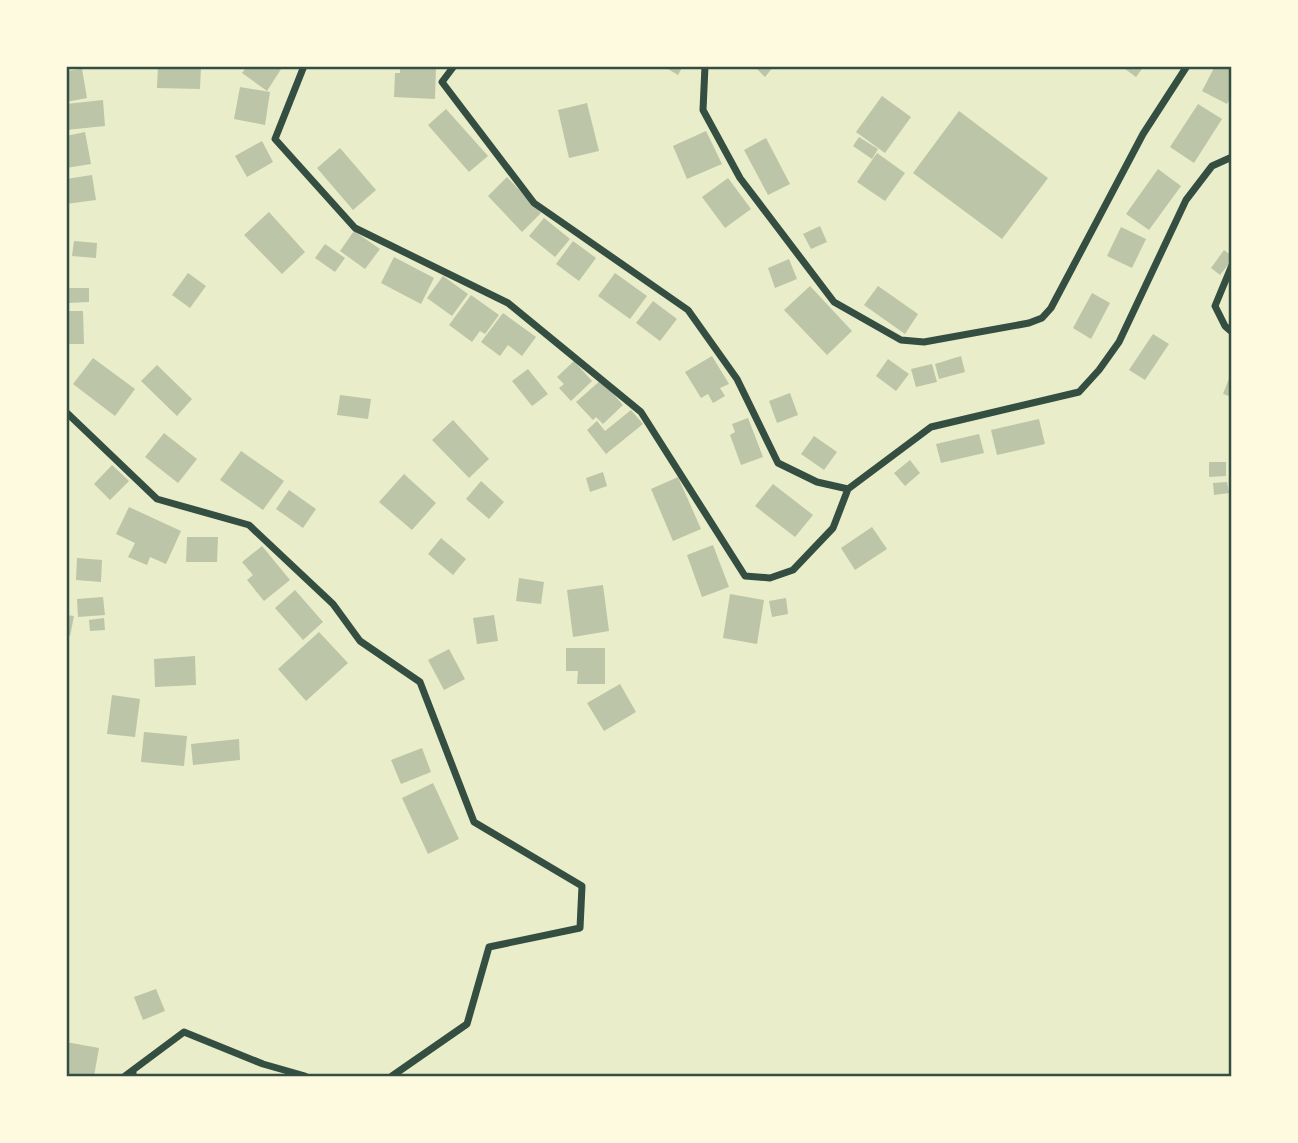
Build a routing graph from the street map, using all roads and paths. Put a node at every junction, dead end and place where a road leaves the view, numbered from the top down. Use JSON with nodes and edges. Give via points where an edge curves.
{"nodes":[{"id":1,"x":304,"y":66,"type":"edge"},
{"id":2,"x":454,"y":66,"type":"edge"},
{"id":3,"x":705,"y":66,"type":"edge"},
{"id":4,"x":1187,"y":66,"type":"edge"},
{"id":5,"x":1231,"y":157,"type":"edge"},
{"id":6,"x":1231,"y":265,"type":"edge"},
{"id":7,"x":1231,"y":332,"type":"edge"},
{"id":8,"x":66,"y":412,"type":"edge"},
{"id":9,"x":848,"y":489,"type":"junction"},
{"id":10,"x":133,"y":1073,"type":"edge"},
{"id":11,"x":125,"y":1076,"type":"edge"},
{"id":12,"x":305,"y":1076,"type":"edge"},
{"id":13,"x":392,"y":1076,"type":"edge"}],
"edges":[{"from":1,"to":9,"type":"street","via":[[275,139],[355,228],[508,303],[641,412],[745,576],[770,578],[793,570],[833,528]]},
{"from":2,"to":9,"type":"street","via":[[442,82],[534,203],[688,310],[737,379],[778,463],[817,482]]},
{"from":3,"to":4,"type":"street","via":[[703,110],[740,178],[818,283],[834,302],[878,328],[901,340],[924,342],[1042,318],[1143,134]]},
{"from":5,"to":9,"type":"street","via":[[1212,166],[1186,200],[1119,342],[1079,392],[931,427]]},
{"from":6,"to":7,"type":"street","via":[[1215,306]]},
{"from":8,"to":13,"type":"street","via":[[157,499],[249,525],[333,604],[360,641],[420,682],[474,822],[582,886],[580,928],[489,947],[467,1024]]},
{"from":10,"to":11,"type":"street"},
{"from":10,"to":12,"type":"street","via":[[184,1032]]}]}
